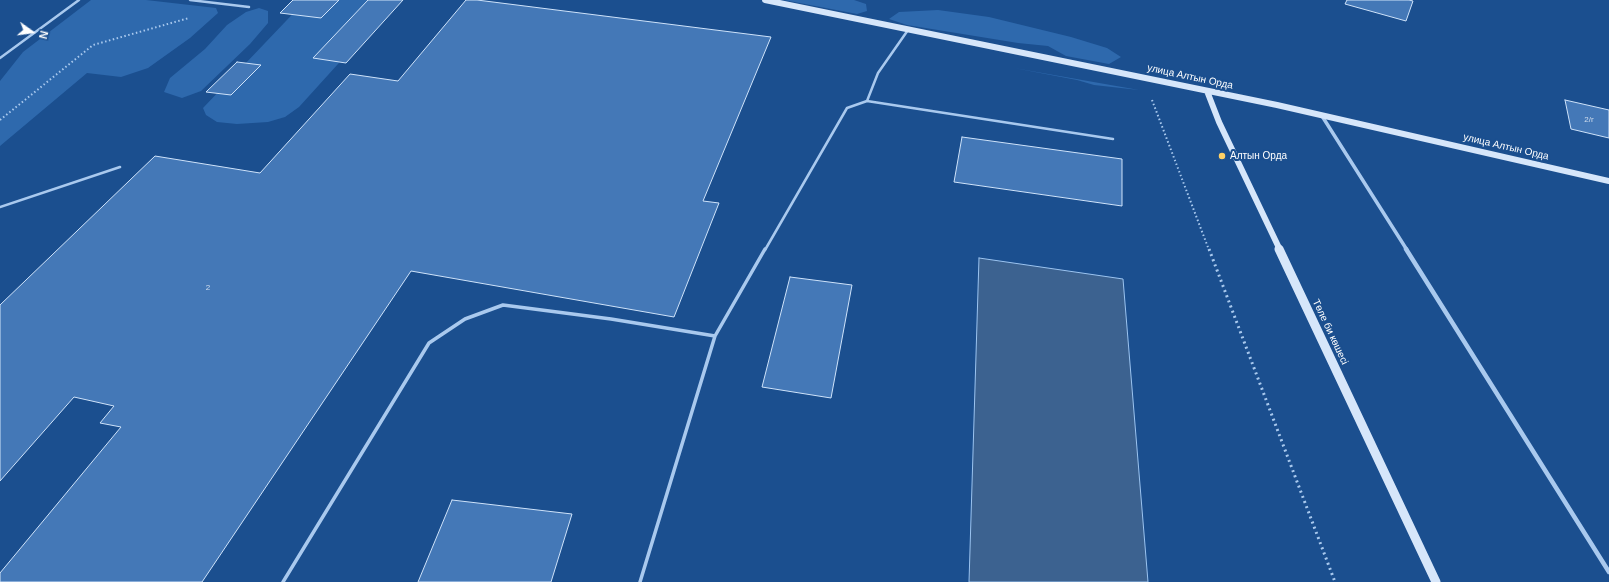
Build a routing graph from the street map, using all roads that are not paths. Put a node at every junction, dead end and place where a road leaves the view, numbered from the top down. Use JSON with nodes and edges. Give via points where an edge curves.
{"nodes":[{"id":1,"x":79,"y":0,"type":"edge"},
{"id":2,"x":190,"y":0,"type":"edge"},
{"id":3,"x":765,"y":0,"type":"edge"},
{"id":4,"x":249,"y":7,"type":"dead end"},
{"id":5,"x":910,"y":29,"type":"junction"},
{"id":6,"x":0,"y":58,"type":"edge"},
{"id":7,"x":1207,"y":91,"type":"junction"},
{"id":8,"x":867,"y":101,"type":"junction"},
{"id":9,"x":1322,"y":115,"type":"junction"},
{"id":10,"x":1112,"y":139,"type":"dead end"},
{"id":11,"x":120,"y":167,"type":"dead end"},
{"id":12,"x":1609,"y":181,"type":"edge"},
{"id":13,"x":0,"y":207,"type":"edge"},
{"id":14,"x":716,"y":336,"type":"junction"},
{"id":15,"x":1609,"y":572,"type":"edge"},
{"id":16,"x":283,"y":582,"type":"edge"},
{"id":17,"x":640,"y":582,"type":"edge"},
{"id":18,"x":1436,"y":582,"type":"edge"}],
"edges":[{"from":1,"to":6,"type":"lane"},
{"from":2,"to":4,"type":"lane"},
{"from":3,"to":5,"type":"main road","name":"улица Алтын Орда"},
{"from":5,"to":7,"type":"main road","name":"улица Алтын Орда"},
{"from":5,"to":8,"type":"lane","via":[[878,73]]},
{"from":7,"to":9,"type":"main road","name":"улица Алтын Орда"},
{"from":7,"to":18,"type":"main road","name":"Төле би көшесі","via":[[1219,122]]},
{"from":8,"to":10,"type":"lane"},
{"from":8,"to":14,"type":"lane","via":[[847,108]]},
{"from":9,"to":12,"type":"main road","name":"улица Алтын Орда"},
{"from":9,"to":15,"type":"street"},
{"from":11,"to":13,"type":"lane"},
{"from":14,"to":16,"type":"lane","via":[[503,305],[465,319],[429,343]]},
{"from":14,"to":17,"type":"lane"}]}
